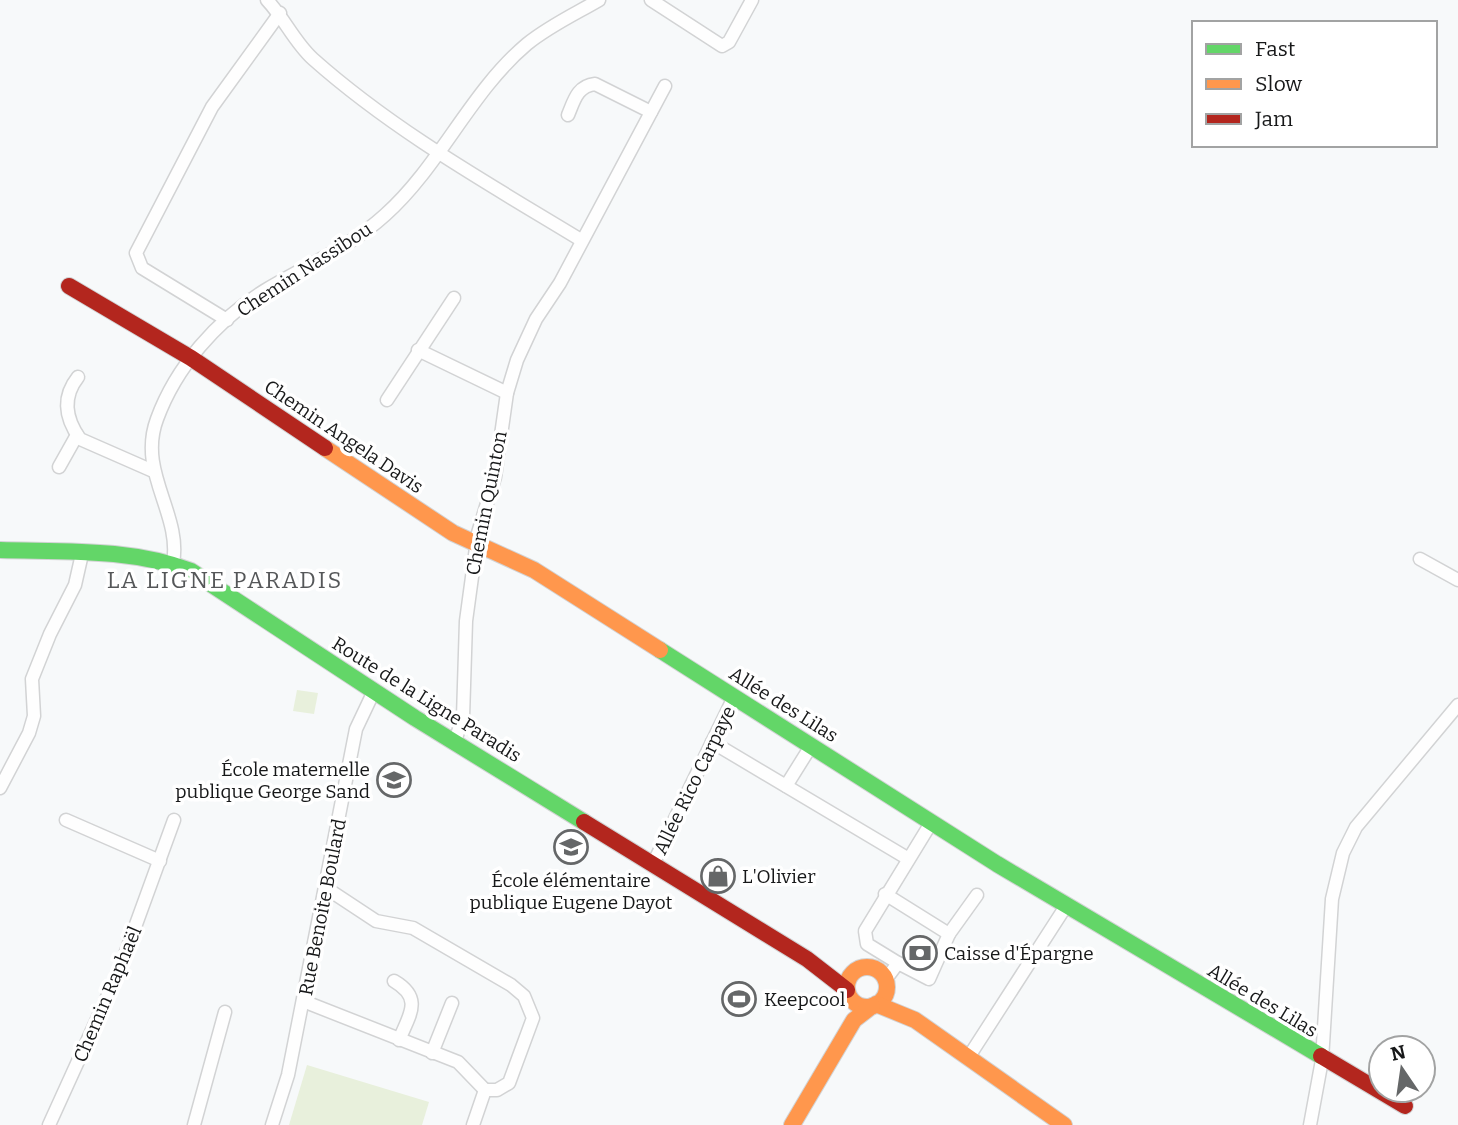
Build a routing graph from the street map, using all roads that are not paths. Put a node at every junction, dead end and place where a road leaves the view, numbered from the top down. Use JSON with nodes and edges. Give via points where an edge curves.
{"nodes":[{"id":1,"x":267,"y":0,"type":"edge"},
{"id":2,"x":599,"y":0,"type":"edge"},
{"id":3,"x":651,"y":0,"type":"edge"},
{"id":4,"x":752,"y":0,"type":"edge"},
{"id":5,"x":280,"y":13,"type":"junction"},
{"id":6,"x":665,"y":86,"type":"dead end"},
{"id":7,"x":651,"y":112,"type":"junction"},
{"id":8,"x":568,"y":115,"type":"dead end"},
{"id":9,"x":437,"y":153,"type":"junction"},
{"id":10,"x":581,"y":240,"type":"junction"},
{"id":11,"x":69,"y":286,"type":"dead end"},
{"id":12,"x":454,"y":298,"type":"dead end"},
{"id":13,"x":227,"y":320,"type":"junction"},
{"id":14,"x":418,"y":350,"type":"junction"},
{"id":15,"x":191,"y":358,"type":"junction"},
{"id":16,"x":78,"y":377,"type":"dead end"},
{"id":17,"x":507,"y":393,"type":"junction"},
{"id":18,"x":387,"y":400,"type":"dead end"},
{"id":19,"x":77,"y":435,"type":"junction"},
{"id":20,"x":59,"y":467,"type":"dead end"},
{"id":21,"x":153,"y":471,"type":"junction"},
{"id":22,"x":476,"y":544,"type":"junction"},
{"id":23,"x":0,"y":550,"type":"edge"},
{"id":24,"x":82,"y":554,"type":"junction"},
{"id":25,"x":1420,"y":559,"type":"dead end"},
{"id":26,"x":173,"y":563,"type":"junction"},
{"id":27,"x":1458,"y":580,"type":"edge"},
{"id":28,"x":374,"y":691,"type":"junction"},
{"id":29,"x":734,"y":697,"type":"junction"},
{"id":30,"x":1458,"y":705,"type":"edge"},
{"id":31,"x":455,"y":741,"type":"junction"},
{"id":32,"x":712,"y":742,"type":"junction"},
{"id":33,"x":811,"y":746,"type":"junction"},
{"id":34,"x":786,"y":786,"type":"junction"},
{"id":35,"x":0,"y":788,"type":"edge"},
{"id":36,"x":66,"y":820,"type":"dead end"},
{"id":37,"x":174,"y":820,"type":"dead end"},
{"id":38,"x":931,"y":823,"type":"junction"},
{"id":39,"x":907,"y":858,"type":"junction"},
{"id":40,"x":160,"y":861,"type":"junction"},
{"id":41,"x":653,"y":863,"type":"junction"},
{"id":42,"x":326,"y":888,"type":"junction"},
{"id":43,"x":885,"y":894,"type":"junction"},
{"id":44,"x":977,"y":895,"type":"dead end"},
{"id":45,"x":1066,"y":906,"type":"junction"},
{"id":46,"x":949,"y":934,"type":"junction"},
{"id":47,"x":807,"y":959,"type":"junction"},
{"id":48,"x":898,"y":964,"type":"junction"},
{"id":49,"x":855,"y":971,"type":"junction"},
{"id":50,"x":394,"y":981,"type":"dead end"},
{"id":51,"x":887,"y":984,"type":"junction"},
{"id":52,"x":848,"y":993,"type":"junction"},
{"id":53,"x":303,"y":1001,"type":"junction"},
{"id":54,"x":452,"y":1003,"type":"dead end"},
{"id":55,"x":874,"y":1005,"type":"junction"},
{"id":56,"x":225,"y":1012,"type":"dead end"},
{"id":57,"x":915,"y":1020,"type":"junction"},
{"id":58,"x":399,"y":1040,"type":"junction"},
{"id":59,"x":836,"y":1046,"type":"junction"},
{"id":60,"x":432,"y":1053,"type":"junction"},
{"id":61,"x":968,"y":1058,"type":"junction"},
{"id":62,"x":1322,"y":1060,"type":"junction"},
{"id":63,"x":485,"y":1090,"type":"junction"},
{"id":64,"x":1405,"y":1106,"type":"dead end"},
{"id":65,"x":49,"y":1125,"type":"edge"},
{"id":66,"x":194,"y":1125,"type":"edge"},
{"id":67,"x":272,"y":1125,"type":"edge"},
{"id":68,"x":474,"y":1125,"type":"edge"},
{"id":69,"x":792,"y":1125,"type":"edge"},
{"id":70,"x":1064,"y":1125,"type":"edge"},
{"id":71,"x":1310,"y":1125,"type":"edge"}],
"edges":[{"from":1,"to":5,"type":"street"},
{"from":2,"to":9,"type":"street","name":"Chemin Nassibou","via":[[527,44]]},
{"from":3,"to":4,"type":"street","via":[[722,46],[729,42]]},
{"from":5,"to":9,"type":"street","via":[[312,58]]},
{"from":5,"to":13,"type":"street","via":[[212,107],[136,253],[142,268]]},
{"from":6,"to":7,"type":"street","name":"Chemin Quinton"},
{"from":7,"to":8,"type":"street","via":[[595,84],[579,91]]},
{"from":7,"to":10,"type":"street","name":"Chemin Quinton"},
{"from":9,"to":10,"type":"street"},
{"from":9,"to":13,"type":"street","name":"Chemin Nassibou","via":[[372,226],[261,293]]},
{"from":10,"to":17,"type":"street","name":"Chemin Quinton","via":[[528,335]]},
{"from":11,"to":15,"type":"street","name":"Chemin Angela Davis"},
{"from":12,"to":14,"type":"street"},
{"from":13,"to":15,"type":"street","name":"Chemin Nassibou"},
{"from":14,"to":17,"type":"street"},
{"from":14,"to":18,"type":"street"},
{"from":15,"to":21,"type":"street","name":"Chemin Nassibou","via":[[157,417],[151,446]]},
{"from":15,"to":22,"type":"street","name":"Chemin Angela Davis","via":[[433,521]]},
{"from":16,"to":19,"type":"street","via":[[69,388],[66,403]]},
{"from":17,"to":22,"type":"street","name":"Chemin Quinton","via":[[495,477]]},
{"from":19,"to":20,"type":"street"},
{"from":19,"to":21,"type":"street","via":[[85,443]]},
{"from":21,"to":26,"type":"street","name":"Chemin Nassibou","via":[[174,542]]},
{"from":22,"to":29,"type":"street","name":"Allée des Lilas","via":[[534,570]]},
{"from":22,"to":31,"type":"street","name":"Chemin Quinton","via":[[466,621],[463,717]]},
{"from":23,"to":24,"type":"street","name":"Route de la Ligne Paradis"},
{"from":24,"to":26,"type":"street","name":"Route de la Ligne Paradis"},
{"from":24,"to":35,"type":"street","via":[[75,585],[32,678],[32,724]]},
{"from":25,"to":27,"type":"street"},
{"from":26,"to":28,"type":"street","name":"Route de la Ligne Paradis"},
{"from":28,"to":31,"type":"street","name":"Route de la Ligne Paradis"},
{"from":28,"to":42,"type":"street","name":"Rue Benoite Boulard","via":[[356,729]]},
{"from":29,"to":32,"type":"street","name":"Allée Rico Carpaye"},
{"from":29,"to":33,"type":"street","name":"Allée des Lilas"},
{"from":30,"to":62,"type":"street","via":[[1356,827],[1343,853],[1332,899]]},
{"from":31,"to":41,"type":"street","name":"Route de la Ligne Paradis"},
{"from":32,"to":34,"type":"street"},
{"from":32,"to":41,"type":"street","name":"Allée Rico Carpaye"},
{"from":33,"to":34,"type":"street"},
{"from":33,"to":38,"type":"street","name":"Allée des Lilas"},
{"from":34,"to":39,"type":"street"},
{"from":36,"to":40,"type":"street"},
{"from":37,"to":40,"type":"street","name":"Chemin Raphaël"},
{"from":38,"to":39,"type":"street"},
{"from":38,"to":45,"type":"street","name":"Allée des Lilas"},
{"from":39,"to":43,"type":"street"},
{"from":40,"to":65,"type":"street","name":"Chemin Raphaël","via":[[120,971]]},
{"from":41,"to":47,"type":"street","name":"Route de la Ligne Paradis"},
{"from":42,"to":53,"type":"street","name":"Rue Benoite Boulard"},
{"from":42,"to":63,"type":"street","via":[[376,921],[413,928],[524,996],[533,1018],[509,1083]]},
{"from":43,"to":46,"type":"street"},
{"from":43,"to":48,"type":"street","via":[[865,931],[867,944]]},
{"from":44,"to":46,"type":"street"},
{"from":45,"to":61,"type":"street"},
{"from":45,"to":62,"type":"street","name":"Allée des Lilas"},
{"from":46,"to":48,"type":"street","via":[[929,979]]},
{"from":47,"to":49,"type":"street","name":"Route de la Ligne Paradis"},
{"from":47,"to":52,"type":"street","name":"Route de la Ligne Paradis"},
{"from":48,"to":51,"type":"street"},
{"from":49,"to":51,"type":"street","via":[[871,967],[882,972]]},
{"from":49,"to":52,"type":"street","via":[[847,982]]},
{"from":50,"to":58,"type":"street","via":[[406,988],[412,999]]},
{"from":51,"to":55,"type":"street","via":[[883,999]]},
{"from":51,"to":57,"type":"street"},
{"from":52,"to":55,"type":"street","via":[[858,1005]]},
{"from":52,"to":59,"type":"street"},
{"from":53,"to":58,"type":"street"},
{"from":53,"to":67,"type":"street","name":"Rue Benoite Boulard"},
{"from":54,"to":60,"type":"street"},
{"from":55,"to":57,"type":"street"},
{"from":55,"to":59,"type":"street","via":[[854,1020]]},
{"from":56,"to":66,"type":"street"},
{"from":57,"to":61,"type":"street"},
{"from":58,"to":60,"type":"street"},
{"from":59,"to":69,"type":"street"},
{"from":60,"to":63,"type":"street","via":[[458,1062]]},
{"from":61,"to":70,"type":"street"},
{"from":62,"to":64,"type":"street","name":"Allée des Lilas"},
{"from":62,"to":71,"type":"street"},
{"from":63,"to":68,"type":"street"}]}
